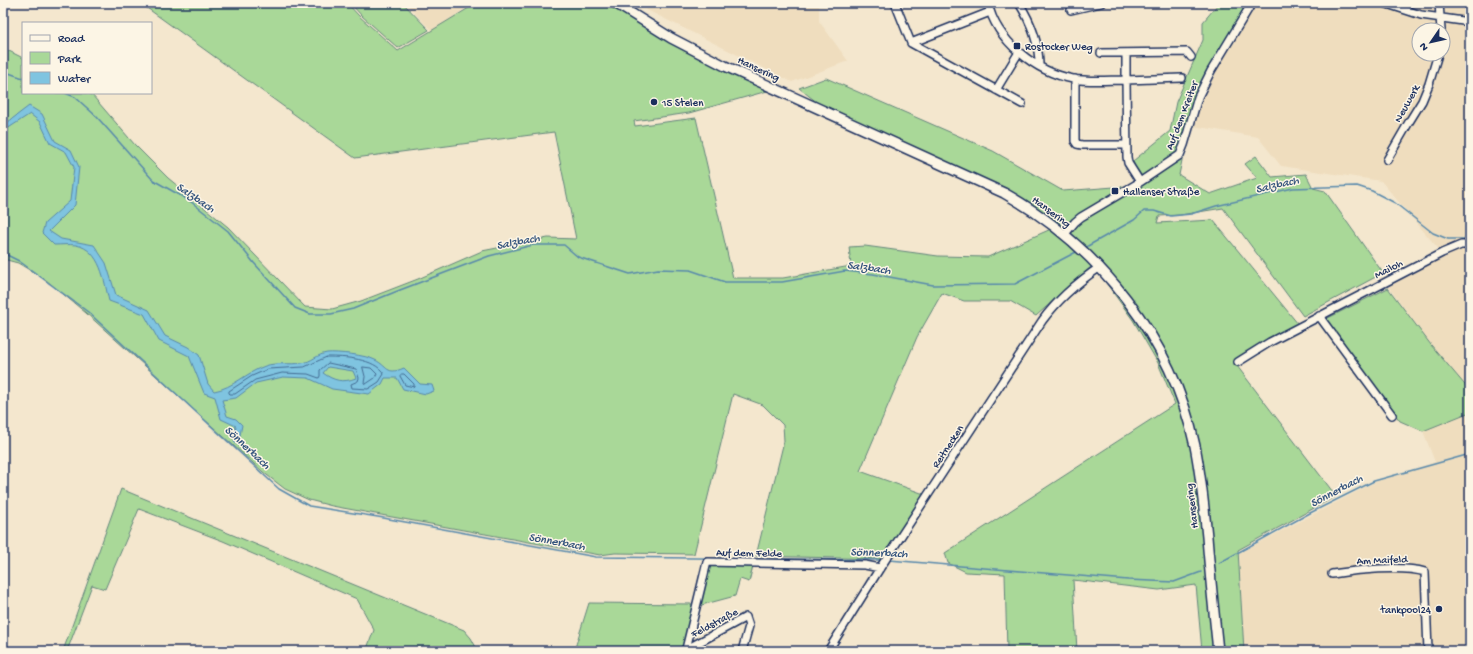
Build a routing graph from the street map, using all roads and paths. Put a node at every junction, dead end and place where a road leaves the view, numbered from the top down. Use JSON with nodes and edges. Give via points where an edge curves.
{"nodes":[{"id":1,"x":615,"y":3,"type":"edge"},
{"id":2,"x":895,"y":3,"type":"edge"},
{"id":3,"x":988,"y":3,"type":"edge"},
{"id":4,"x":1019,"y":3,"type":"edge"},
{"id":5,"x":1101,"y":3,"type":"edge"},
{"id":6,"x":1252,"y":3,"type":"edge"},
{"id":7,"x":1384,"y":3,"type":"edge"},
{"id":8,"x":1439,"y":3,"type":"edge"},
{"id":9,"x":1072,"y":10,"type":"dead end"},
{"id":10,"x":990,"y":12,"type":"junction"},
{"id":11,"x":1440,"y":19,"type":"junction"},
{"id":12,"x":1440,"y":22,"type":"edge"},
{"id":13,"x":1470,"y":22,"type":"edge"},
{"id":14,"x":911,"y":43,"type":"junction"},
{"id":15,"x":1020,"y":52,"type":"junction"},
{"id":16,"x":1101,"y":53,"type":"dead end"},
{"id":17,"x":1126,"y":53,"type":"junction"},
{"id":18,"x":1191,"y":57,"type":"dead end"},
{"id":19,"x":1436,"y":62,"type":"edge"},
{"id":20,"x":1039,"y":65,"type":"junction"},
{"id":21,"x":1182,"y":78,"type":"dead end"},
{"id":22,"x":1075,"y":79,"type":"junction"},
{"id":23,"x":1126,"y":80,"type":"junction"},
{"id":24,"x":996,"y":90,"type":"junction"},
{"id":25,"x":1022,"y":104,"type":"dead end"},
{"id":26,"x":1126,"y":144,"type":"junction"},
{"id":27,"x":1387,"y":160,"type":"dead end"},
{"id":28,"x":1140,"y":182,"type":"junction"},
{"id":29,"x":1064,"y":235,"type":"junction"},
{"id":30,"x":1470,"y":245,"type":"edge"},
{"id":31,"x":1100,"y":268,"type":"junction"},
{"id":32,"x":1319,"y":316,"type":"junction"},
{"id":33,"x":1238,"y":362,"type":"dead end"},
{"id":34,"x":1392,"y":415,"type":"dead end"},
{"id":35,"x":884,"y":563,"type":"junction"},
{"id":36,"x":1332,"y":574,"type":"dead end"},
{"id":37,"x":684,"y":650,"type":"edge"},
{"id":38,"x":742,"y":651,"type":"edge"},
{"id":39,"x":828,"y":651,"type":"edge"},
{"id":40,"x":1218,"y":651,"type":"edge"},
{"id":41,"x":1428,"y":651,"type":"edge"}],
"edges":[{"from":1,"to":29,"type":"street","name":"Hansering","via":[[671,38],[725,66],[1004,193]]},
{"from":2,"to":14,"type":"street"},
{"from":3,"to":10,"type":"street"},
{"from":4,"to":20,"type":"street","via":[[1033,29]]},
{"from":5,"to":9,"type":"street"},
{"from":6,"to":28,"type":"street","name":"Auf dem Kreiter","via":[[1198,97],[1180,155]]},
{"from":7,"to":11,"type":"street"},
{"from":8,"to":11,"type":"street"},
{"from":10,"to":14,"type":"street"},
{"from":10,"to":15,"type":"street","via":[[1003,37]]},
{"from":11,"to":12,"type":"street"},
{"from":11,"to":13,"type":"street"},
{"from":14,"to":24,"type":"street"},
{"from":15,"to":20,"type":"street"},
{"from":15,"to":24,"type":"street"},
{"from":16,"to":17,"type":"street"},
{"from":17,"to":18,"type":"street","via":[[1187,52]]},
{"from":17,"to":23,"type":"street"},
{"from":19,"to":27,"type":"street","name":"Neuwerk","via":[[1422,101]]},
{"from":20,"to":22,"type":"street","via":[[1058,75]]},
{"from":21,"to":23,"type":"street"},
{"from":22,"to":23,"type":"street"},
{"from":22,"to":26,"type":"street","via":[[1077,144]]},
{"from":23,"to":26,"type":"street"},
{"from":24,"to":25,"type":"street"},
{"from":26,"to":28,"type":"street","via":[[1128,162]]},
{"from":28,"to":29,"type":"street","name":"Auf dem Kreiter","via":[[1081,217]]},
{"from":29,"to":31,"type":"street","name":"Hansering"},
{"from":30,"to":32,"type":"street","name":"Mailoh","via":[[1461,245],[1442,253]]},
{"from":31,"to":35,"type":"street","name":"Reitnecken","via":[[1060,298],[1042,321]]},
{"from":31,"to":40,"type":"street","name":"Hansering","via":[[1118,288],[1150,333],[1172,375],[1188,420],[1203,498]]},
{"from":32,"to":33,"type":"street","name":"Mailoh"},
{"from":32,"to":34,"type":"street"},
{"from":35,"to":37,"type":"street","name":"Auf dem Felde","via":[[865,565],[706,562]]},
{"from":35,"to":39,"type":"street","name":"Reitnecken"},
{"from":36,"to":41,"type":"street","name":"Am Maifeld","via":[[1406,569],[1425,572]]},
{"from":37,"to":38,"type":"street","name":"Feldstraße","via":[[746,616],[749,626]]}]}
